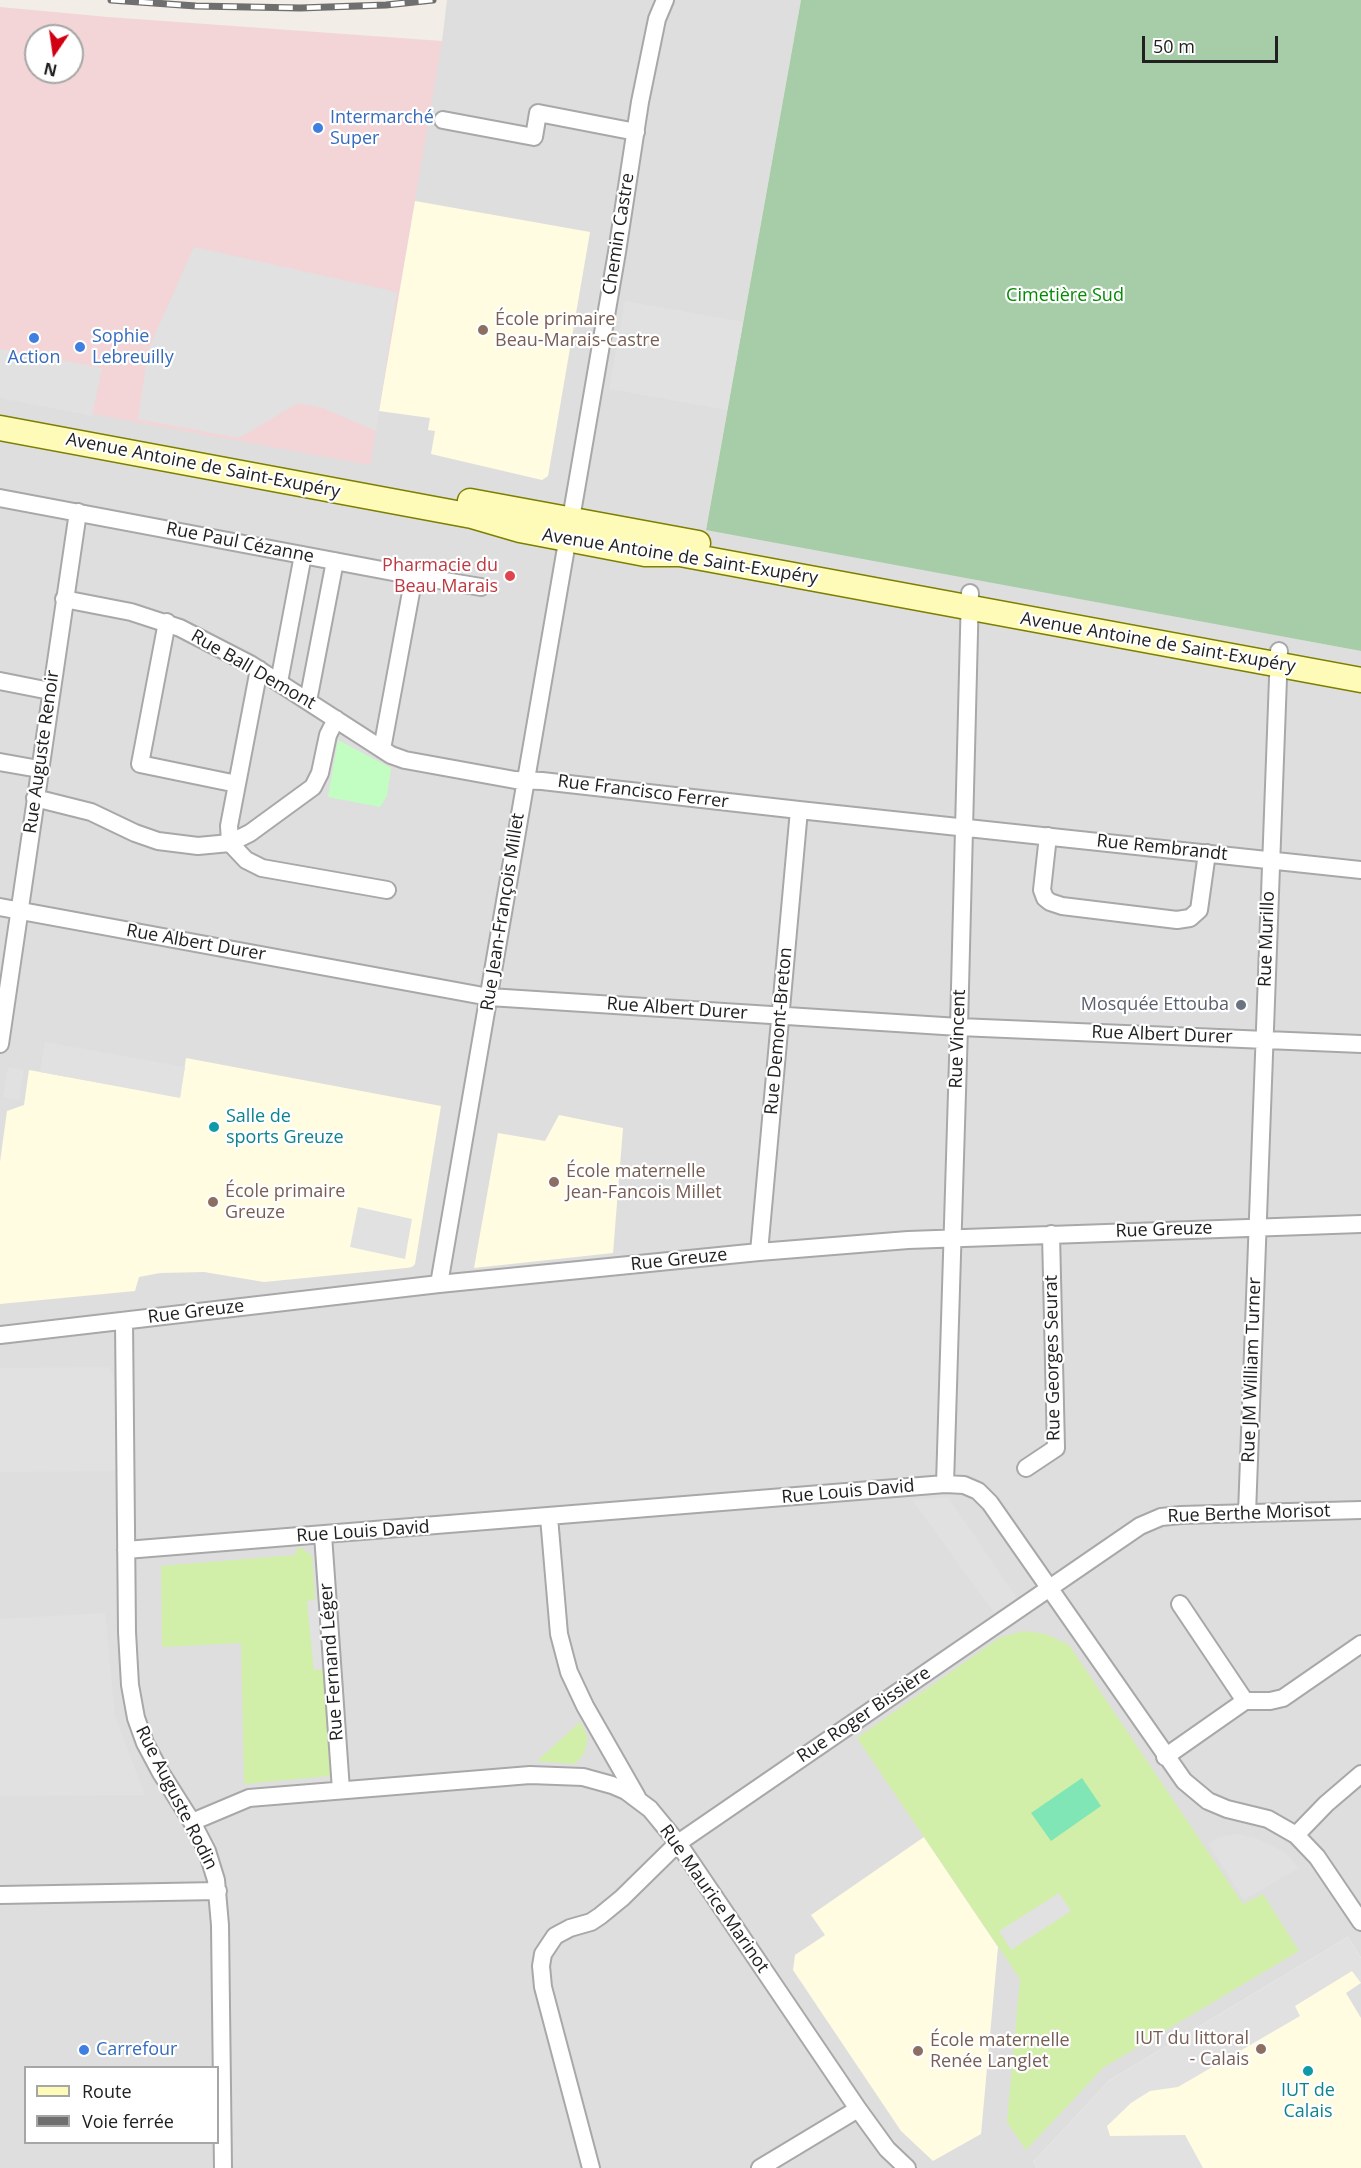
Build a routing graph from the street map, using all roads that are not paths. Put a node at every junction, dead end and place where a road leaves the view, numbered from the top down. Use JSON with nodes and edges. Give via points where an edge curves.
{"nodes":[{"id":1,"x":665,"y":0,"type":"edge"},
{"id":2,"x":443,"y":120,"type":"dead end"},
{"id":3,"x":636,"y":132,"type":"junction"},
{"id":4,"x":0,"y":412,"type":"edge"},
{"id":5,"x":0,"y":428,"type":"edge"},
{"id":6,"x":0,"y":498,"type":"edge"},
{"id":7,"x":78,"y":513,"type":"junction"},
{"id":8,"x":568,"y":530,"type":"junction"},
{"id":9,"x":303,"y":555,"type":"junction"},
{"id":10,"x":335,"y":561,"type":"junction"},
{"id":11,"x":414,"y":576,"type":"junction"},
{"id":12,"x":481,"y":587,"type":"dead end"},
{"id":13,"x":64,"y":599,"type":"junction"},
{"id":14,"x":970,"y":601,"type":"junction"},
{"id":15,"x":167,"y":622,"type":"junction"},
{"id":16,"x":1278,"y":658,"type":"junction"},
{"id":17,"x":1361,"y":666,"type":"edge"},
{"id":18,"x":259,"y":669,"type":"junction"},
{"id":19,"x":1361,"y":680,"type":"edge"},
{"id":20,"x":0,"y":681,"type":"edge"},
{"id":21,"x":279,"y":682,"type":"junction"},
{"id":22,"x":50,"y":691,"type":"junction"},
{"id":23,"x":308,"y":701,"type":"junction"},
{"id":24,"x":336,"y":719,"type":"junction"},
{"id":25,"x":382,"y":749,"type":"junction"},
{"id":26,"x":0,"y":762,"type":"edge"},
{"id":27,"x":39,"y":769,"type":"junction"},
{"id":28,"x":525,"y":780,"type":"junction"},
{"id":29,"x":237,"y":784,"type":"junction"},
{"id":30,"x":35,"y":798,"type":"junction"},
{"id":31,"x":799,"y":810,"type":"junction"},
{"id":32,"x":963,"y":827,"type":"junction"},
{"id":33,"x":1048,"y":836,"type":"junction"},
{"id":34,"x":230,"y":843,"type":"junction"},
{"id":35,"x":1207,"y":853,"type":"junction"},
{"id":36,"x":1270,"y":859,"type":"junction"},
{"id":37,"x":1361,"y":870,"type":"edge"},
{"id":38,"x":387,"y":890,"type":"dead end"},
{"id":39,"x":0,"y":907,"type":"edge"},
{"id":40,"x":19,"y":910,"type":"junction"},
{"id":41,"x":4,"y":991,"type":"edge"},
{"id":42,"x":489,"y":997,"type":"junction"},
{"id":43,"x":781,"y":1016,"type":"junction"},
{"id":44,"x":959,"y":1026,"type":"junction"},
{"id":45,"x":1264,"y":1040,"type":"junction"},
{"id":46,"x":0,"y":1044,"type":"edge"},
{"id":47,"x":1361,"y":1044,"type":"edge"},
{"id":48,"x":1361,"y":1224,"type":"edge"},
{"id":49,"x":1258,"y":1227,"type":"junction"},
{"id":50,"x":1051,"y":1234,"type":"junction"},
{"id":51,"x":952,"y":1237,"type":"junction"},
{"id":52,"x":759,"y":1252,"type":"junction"},
{"id":53,"x":439,"y":1284,"type":"junction"},
{"id":54,"x":124,"y":1321,"type":"junction"},
{"id":55,"x":0,"y":1335,"type":"edge"},
{"id":56,"x":1026,"y":1468,"type":"dead end"},
{"id":57,"x":945,"y":1484,"type":"junction"},
{"id":58,"x":1361,"y":1510,"type":"edge"},
{"id":59,"x":1247,"y":1513,"type":"junction"},
{"id":60,"x":549,"y":1517,"type":"junction"},
{"id":61,"x":323,"y":1535,"type":"junction"},
{"id":62,"x":126,"y":1550,"type":"junction"},
{"id":63,"x":1050,"y":1589,"type":"junction"},
{"id":64,"x":1180,"y":1604,"type":"dead end"},
{"id":65,"x":1361,"y":1644,"type":"edge"},
{"id":66,"x":1245,"y":1701,"type":"junction"},
{"id":67,"x":1165,"y":1757,"type":"junction"},
{"id":68,"x":1361,"y":1774,"type":"edge"},
{"id":69,"x":341,"y":1790,"type":"junction"},
{"id":70,"x":638,"y":1798,"type":"junction"},
{"id":71,"x":192,"y":1822,"type":"junction"},
{"id":72,"x":1296,"y":1835,"type":"junction"},
{"id":73,"x":678,"y":1843,"type":"junction"},
{"id":74,"x":218,"y":1891,"type":"junction"},
{"id":75,"x":0,"y":1895,"type":"edge"},
{"id":76,"x":1361,"y":1922,"type":"edge"},
{"id":77,"x":858,"y":2109,"type":"junction"},
{"id":78,"x":223,"y":2168,"type":"edge"},
{"id":79,"x":591,"y":2168,"type":"edge"},
{"id":80,"x":760,"y":2168,"type":"edge"},
{"id":81,"x":907,"y":2168,"type":"edge"}],
"edges":[{"from":1,"to":3,"type":"street","name":"Chemin Castre","via":[[657,19]]},
{"from":2,"to":3,"type":"street","via":[[534,137],[538,113]]},
{"from":3,"to":8,"type":"street","name":"Chemin Castre"},
{"from":4,"to":8,"type":"main road","name":"Avenue Antoine de Saint-Exupéry"},
{"from":5,"to":8,"type":"main road","name":"Avenue Antoine de Saint-Exupéry","via":[[483,518],[509,527]]},
{"from":6,"to":7,"type":"street","name":"Rue Paul Cézanne"},
{"from":7,"to":9,"type":"street","name":"Rue Paul Cézanne"},
{"from":7,"to":13,"type":"street","name":"Rue Auguste Renoir"},
{"from":8,"to":14,"type":"main road","name":"Avenue Antoine de Saint-Exupéry","via":[[645,555],[680,554]]},
{"from":8,"to":28,"type":"street","name":"Rue Jean-François Millet"},
{"from":9,"to":10,"type":"street","name":"Rue Paul Cézanne"},
{"from":9,"to":21,"type":"street"},
{"from":10,"to":11,"type":"street","name":"Rue Paul Cézanne"},
{"from":10,"to":23,"type":"street"},
{"from":11,"to":12,"type":"street","name":"Rue Paul Cézanne"},
{"from":11,"to":25,"type":"street"},
{"from":13,"to":15,"type":"street","name":"Rue Ball Demont"},
{"from":13,"to":22,"type":"street","name":"Rue Auguste Renoir"},
{"from":14,"to":16,"type":"main road","name":"Avenue Antoine de Saint-Exupéry"},
{"from":14,"to":32,"type":"street","name":"Rue Vincent"},
{"from":15,"to":18,"type":"street","name":"Rue Ball Demont"},
{"from":15,"to":29,"type":"street","via":[[140,764]]},
{"from":16,"to":17,"type":"main road","name":"Avenue Antoine de Saint-Exupéry"},
{"from":16,"to":19,"type":"main road","name":"Avenue Antoine de Saint-Exupéry"},
{"from":16,"to":36,"type":"street","name":"Rue Murillo"},
{"from":18,"to":21,"type":"street","name":"Rue Ball Demont"},
{"from":18,"to":29,"type":"street"},
{"from":20,"to":22,"type":"street"},
{"from":21,"to":23,"type":"street","name":"Rue Ball Demont"},
{"from":22,"to":27,"type":"street","name":"Rue Auguste Renoir"},
{"from":23,"to":24,"type":"street","name":"Rue Ball Demont"},
{"from":24,"to":25,"type":"street","name":"Rue Francisco Ferrer"},
{"from":24,"to":34,"type":"street","via":[[313,787]]},
{"from":25,"to":28,"type":"street","name":"Rue Francisco Ferrer","via":[[405,760]]},
{"from":26,"to":27,"type":"street"},
{"from":27,"to":30,"type":"street","name":"Rue Auguste Renoir"},
{"from":28,"to":31,"type":"street","name":"Rue Francisco Ferrer"},
{"from":28,"to":42,"type":"street","name":"Rue Jean-François Millet"},
{"from":29,"to":34,"type":"street"},
{"from":30,"to":34,"type":"street","via":[[91,812],[158,841],[198,846]]},
{"from":30,"to":40,"type":"street","name":"Rue Auguste Renoir"},
{"from":31,"to":32,"type":"street","name":"Rue Francisco Ferrer"},
{"from":31,"to":43,"type":"street","name":"Rue Demont-Breton"},
{"from":32,"to":33,"type":"street","name":"Rue Rembrandt"},
{"from":32,"to":44,"type":"street","name":"Rue Vincent"},
{"from":33,"to":35,"type":"street","name":"Rue Rembrandt"},
{"from":33,"to":35,"type":"street","via":[[1042,891],[1050,902],[1177,920],[1190,918],[1199,910]]},
{"from":34,"to":38,"type":"street","via":[[246,860],[262,868]]},
{"from":35,"to":36,"type":"street","name":"Rue Rembrandt"},
{"from":36,"to":37,"type":"street","name":"Rue Rembrandt"},
{"from":36,"to":45,"type":"street","name":"Rue Murillo"},
{"from":39,"to":40,"type":"street","name":"Rue Albert Durer"},
{"from":40,"to":41,"type":"street","name":"Rue Auguste Renoir"},
{"from":40,"to":42,"type":"street","name":"Rue Albert Durer"},
{"from":41,"to":46,"type":"street","name":"Rue Auguste Renoir"},
{"from":42,"to":43,"type":"street","name":"Rue Albert Durer"},
{"from":42,"to":53,"type":"street","name":"Rue Jean-François Millet"},
{"from":43,"to":44,"type":"street","name":"Rue Albert Durer"},
{"from":43,"to":52,"type":"street","name":"Rue Demont-Breton"},
{"from":44,"to":45,"type":"street","name":"Rue Albert Durer"},
{"from":44,"to":51,"type":"street","name":"Rue Vincent"},
{"from":45,"to":47,"type":"street","name":"Rue Albert Durer"},
{"from":45,"to":49,"type":"street","name":"Rue Murillo"},
{"from":48,"to":49,"type":"street","name":"Rue Greuze"},
{"from":49,"to":50,"type":"street","name":"Rue Greuze"},
{"from":49,"to":59,"type":"street","name":"Rue JM William Turner"},
{"from":50,"to":51,"type":"street","name":"Rue Greuze"},
{"from":50,"to":56,"type":"street","name":"Rue Georges Seurat","via":[[1056,1448]]},
{"from":51,"to":52,"type":"street","name":"Rue Greuze"},
{"from":51,"to":57,"type":"street","name":"Rue Vincent"},
{"from":52,"to":53,"type":"street","name":"Rue Greuze"},
{"from":53,"to":54,"type":"street","name":"Rue Greuze"},
{"from":54,"to":55,"type":"street","name":"Rue Greuze"},
{"from":54,"to":62,"type":"street","name":"Rue Auguste Rodin"},
{"from":57,"to":60,"type":"street","name":"Rue Louis David"},
{"from":57,"to":63,"type":"street","name":"Rue Louis David","via":[[964,1485],[984,1496]]},
{"from":58,"to":59,"type":"street","name":"Rue Berthe Morisot"},
{"from":59,"to":63,"type":"street","name":"Rue Berthe Morisot","via":[[1161,1517],[1149,1521]]},
{"from":60,"to":61,"type":"street","name":"Rue Louis David"},
{"from":60,"to":70,"type":"street","via":[[559,1634],[569,1672]]},
{"from":61,"to":62,"type":"street","name":"Rue Louis David"},
{"from":61,"to":69,"type":"street","name":"Rue Fernand Léger"},
{"from":62,"to":71,"type":"street","name":"Rue Auguste Rodin","via":[[129,1673],[136,1718],[161,1773]]},
{"from":63,"to":67,"type":"street","name":"Rue Louis David"},
{"from":63,"to":73,"type":"street","name":"Rue Roger Bissière"},
{"from":64,"to":66,"type":"street"},
{"from":65,"to":66,"type":"street","via":[[1283,1698]]},
{"from":66,"to":67,"type":"street"},
{"from":67,"to":72,"type":"street","name":"Rue Louis David","via":[[1184,1781],[1208,1801],[1268,1820]]},
{"from":68,"to":72,"type":"street"},
{"from":69,"to":70,"type":"street","name":"Rue Maurice Marinot","via":[[552,1774],[599,1781]]},
{"from":69,"to":71,"type":"street","name":"Rue Maurice Marinot","via":[[249,1798]]},
{"from":70,"to":73,"type":"street","name":"Rue Maurice Marinot"},
{"from":71,"to":74,"type":"street","name":"Rue Auguste Rodin","via":[[213,1866]]},
{"from":72,"to":76,"type":"street","name":"Rue Louis David","via":[[1317,1857]]},
{"from":73,"to":77,"type":"street","name":"Rue Maurice Marinot"},
{"from":73,"to":79,"type":"street","name":"Rue Roger Bissière","via":[[607,1911],[555,1936],[543,1954],[543,1986]]},
{"from":74,"to":75,"type":"street"},
{"from":74,"to":78,"type":"street","name":"Rue Auguste Rodin"},
{"from":77,"to":80,"type":"street"},
{"from":77,"to":81,"type":"street","name":"Rue Maurice Marinot","via":[[887,2149]]}]}
